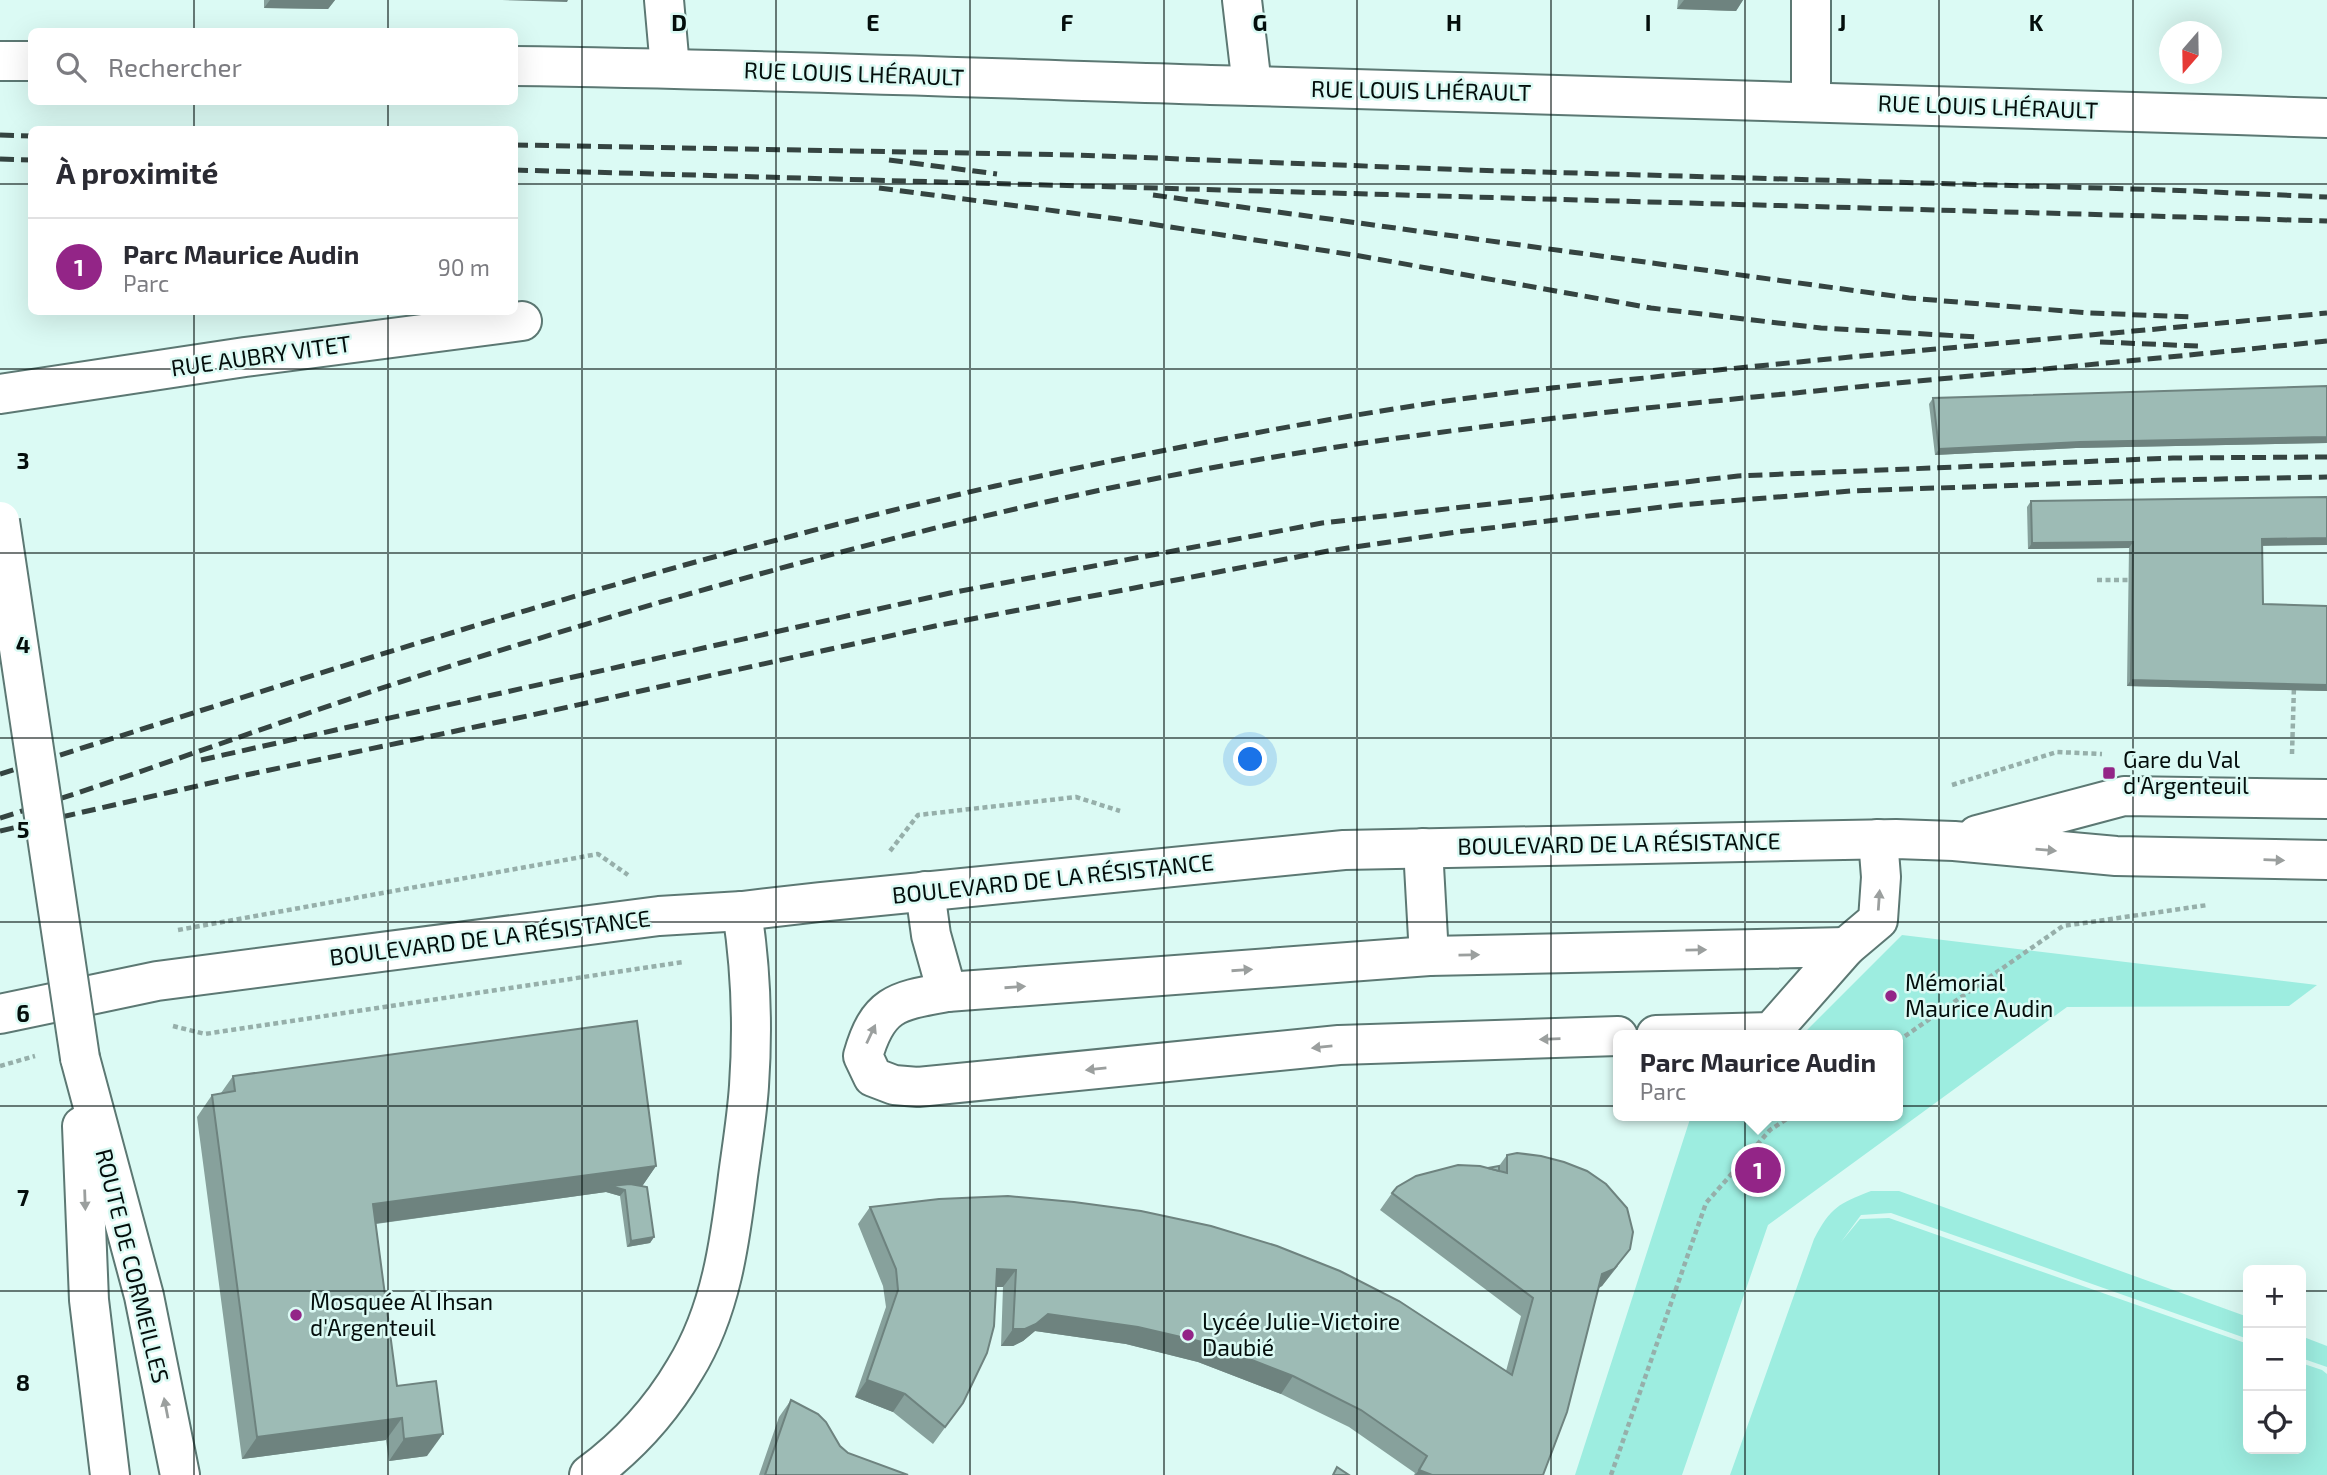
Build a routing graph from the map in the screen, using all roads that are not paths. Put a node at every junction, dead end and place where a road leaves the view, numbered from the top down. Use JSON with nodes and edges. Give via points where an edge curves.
{"nodes":[{"id":1,"x":664,"y":0,"type":"edge"},
{"id":2,"x":1242,"y":0,"type":"edge"},
{"id":3,"x":1811,"y":0,"type":"edge"},
{"id":4,"x":0,"y":61,"type":"edge"},
{"id":5,"x":28,"y":61,"type":"edge"},
{"id":6,"x":518,"y":66,"type":"edge"},
{"id":7,"x":670,"y":68,"type":"junction"},
{"id":8,"x":1252,"y":86,"type":"junction"},
{"id":9,"x":1811,"y":101,"type":"junction"},
{"id":10,"x":2327,"y":118,"type":"edge"},
{"id":11,"x":522,"y":321,"type":"dead end"},
{"id":12,"x":0,"y":394,"type":"edge"},
{"id":13,"x":0,"y":521,"type":"edge"},
{"id":14,"x":2327,"y":799,"type":"edge"},
{"id":15,"x":1878,"y":839,"type":"junction"},
{"id":16,"x":1954,"y":842,"type":"junction"},
{"id":17,"x":1423,"y":848,"type":"junction"},
{"id":18,"x":2327,"y":860,"type":"edge"},
{"id":19,"x":925,"y":891,"type":"junction"},
{"id":20,"x":742,"y":911,"type":"junction"},
{"id":21,"x":1846,"y":947,"type":"junction"},
{"id":22,"x":1429,"y":956,"type":"junction"},
{"id":23,"x":947,"y":992,"type":"junction"},
{"id":24,"x":0,"y":1014,"type":"edge"},
{"id":25,"x":1772,"y":1030,"type":"edge"},
{"id":26,"x":1613,"y":1037,"type":"edge"},
{"id":27,"x":80,"y":1058,"type":"junction"},
{"id":28,"x":110,"y":1475,"type":"edge"},
{"id":29,"x":180,"y":1475,"type":"edge"},
{"id":30,"x":589,"y":1475,"type":"edge"}],
"edges":[{"from":1,"to":7,"type":"main road"},
{"from":2,"to":8,"type":"main road"},
{"from":3,"to":9,"type":"main road"},
{"from":4,"to":5,"type":"main road"},
{"from":6,"to":7,"type":"main road","name":"RUE LOUIS LHÉRAULT"},
{"from":7,"to":8,"type":"main road","name":"RUE LOUIS LHÉRAULT"},
{"from":8,"to":9,"type":"main road","name":"RUE LOUIS LHÉRAULT"},
{"from":9,"to":10,"type":"main road","name":"RUE LOUIS LHÉRAULT"},
{"from":11,"to":12,"type":"main road","name":"RUE AUBRY VITET"},
{"from":13,"to":27,"type":"main road","name":"ROUTE DE CORMEILLES","bridge":true},
{"from":14,"to":16,"type":"main road","name":"BOULEVARD DE LA RÉSISTANCE","via":[[2124,796]]},
{"from":15,"to":16,"type":"main road","name":"BOULEVARD DE LA RÉSISTANCE"},
{"from":15,"to":17,"type":"main road","name":"BOULEVARD DE LA RÉSISTANCE"},
{"from":21,"to":15,"type":"main road","one_way":true,"via":[[1878,920]]},
{"from":16,"to":18,"type":"main road","name":"BOULEVARD DE LA RÉSISTANCE","one_way":true,"via":[[2116,856]]},
{"from":17,"to":19,"type":"main road","name":"BOULEVARD DE LA RÉSISTANCE","via":[[1344,850]]},
{"from":17,"to":22,"type":"main road"},
{"from":19,"to":20,"type":"main road","name":"BOULEVARD DE LA RÉSISTANCE"},
{"from":19,"to":23,"type":"main road","via":[[931,935]]},
{"from":20,"to":24,"type":"main road","name":"BOULEVARD DE LA RÉSISTANCE","via":[[683,914],[157,981]]},
{"from":20,"to":30,"type":"main road","via":[[750,973],[749,1087],[723,1274],[686,1368],[649,1419]]},
{"from":22,"to":21,"type":"main road","one_way":true},
{"from":21,"to":25,"type":"main road"},
{"from":23,"to":22,"type":"main road","one_way":true},
{"from":26,"to":23,"type":"main road","one_way":true,"via":[[1339,1045],[918,1087],[873,1077],[863,1056],[870,1031],[884,1012],[906,1000]]},
{"from":27,"to":28,"type":"main road","name":"ROUTE DE CORMEILLES","one_way":true,"via":[[89,1300]]},
{"from":29,"to":27,"type":"main road","name":"ROUTE DE CORMEILLES","one_way":true,"via":[[144,1296]]}]}
